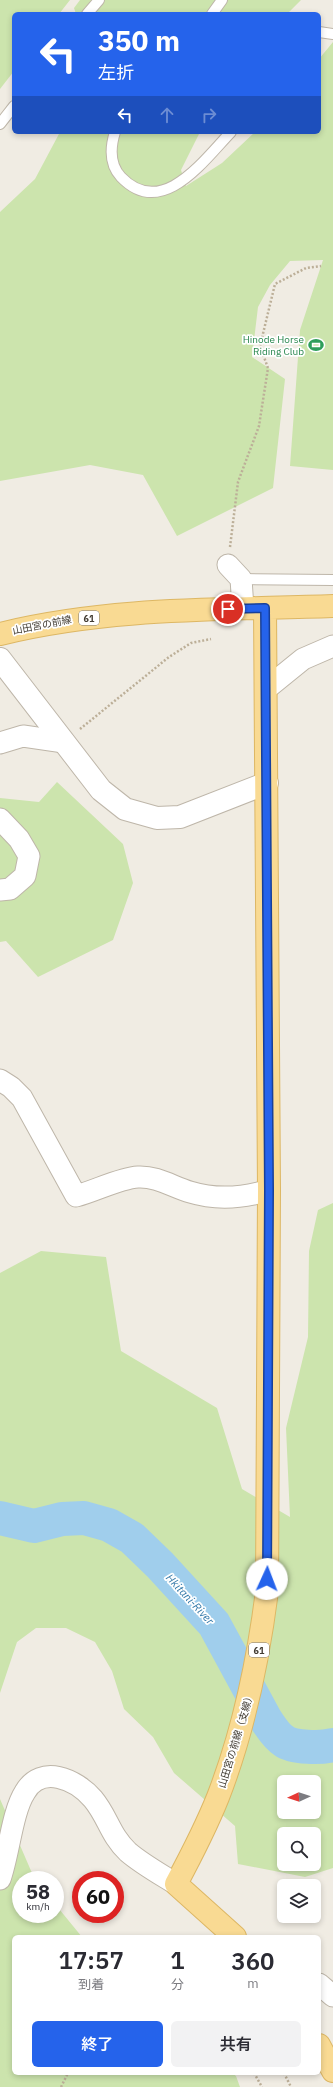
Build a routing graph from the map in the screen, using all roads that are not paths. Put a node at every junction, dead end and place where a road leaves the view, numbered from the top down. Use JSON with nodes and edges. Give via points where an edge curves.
{"nodes":[{"id":1,"x":98,"y":0,"type":"edge"},
{"id":2,"x":222,"y":0,"type":"edge"},
{"id":3,"x":89,"y":12,"type":"edge"},
{"id":4,"x":213,"y":12,"type":"edge"},
{"id":5,"x":321,"y":32,"type":"edge"},
{"id":6,"x":333,"y":34,"type":"edge"},
{"id":7,"x":12,"y":109,"type":"edge"},
{"id":8,"x":0,"y":124,"type":"edge"},
{"id":9,"x":114,"y":134,"type":"edge"},
{"id":10,"x":229,"y":134,"type":"edge"},
{"id":11,"x":234,"y":572,"type":"joint"},
{"id":12,"x":333,"y":580,"type":"edge"},
{"id":13,"x":333,"y":606,"type":"edge"},
{"id":14,"x":243,"y":608,"type":"junction"},
{"id":15,"x":265,"y":608,"type":"junction"},
{"id":16,"x":0,"y":634,"type":"edge"},
{"id":17,"x":333,"y":646,"type":"edge"},
{"id":18,"x":0,"y":659,"type":"edge"},
{"id":19,"x":266,"y":689,"type":"junction"},
{"id":20,"x":64,"y":742,"type":"junction"},
{"id":21,"x":0,"y":743,"type":"edge"},
{"id":22,"x":267,"y":783,"type":"junction"},
{"id":23,"x":0,"y":819,"type":"edge"},
{"id":24,"x":0,"y":890,"type":"edge"},
{"id":25,"x":0,"y":1080,"type":"edge"},
{"id":26,"x":269,"y":1190,"type":"junction"},
{"id":27,"x":0,"y":1879,"type":"edge"},
{"id":28,"x":176,"y":1884,"type":"junction"},
{"id":29,"x":233,"y":1935,"type":"edge"},
{"id":30,"x":321,"y":1986,"type":"edge"},
{"id":31,"x":333,"y":1996,"type":"edge"},
{"id":32,"x":321,"y":2049,"type":"edge"},
{"id":33,"x":332,"y":2068,"type":"edge"}],
"edges":[{"from":1,"to":3,"type":"lane"},
{"from":2,"to":4,"type":"lane"},
{"from":5,"to":6,"type":"lane"},
{"from":7,"to":8,"type":"lane"},
{"from":9,"to":10,"type":"lane","via":[[111,156],[114,170],[132,187],[161,192],[177,186]]},
{"from":11,"to":12,"type":"lane"},
{"from":11,"to":14,"type":"street"},
{"from":13,"to":15,"type":"main road","number":"61"},
{"from":14,"to":15,"type":"main road","number":"61"},
{"from":14,"to":16,"type":"main road","name":"山田宮の前線","number":"61","via":[[78,619]]},
{"from":15,"to":19,"type":"main road","name":"山田宮の前線（支線）","number":"61"},
{"from":17,"to":19,"type":"street","via":[[303,659]]},
{"from":18,"to":20,"type":"street"},
{"from":19,"to":22,"type":"main road","name":"山田宮の前線（支線）","number":"61"},
{"from":20,"to":21,"type":"street","via":[[24,736]]},
{"from":20,"to":22,"type":"street","via":[[109,798],[125,809],[149,817],[172,818],[188,815]]},
{"from":22,"to":26,"type":"main road","name":"山田宮の前線（支線）","number":"61"},
{"from":23,"to":24,"type":"street","via":[[19,839],[28,856],[25,876],[10,889]]},
{"from":25,"to":26,"type":"street","via":[[12,1087],[22,1098],[76,1196],[138,1177],[159,1180],[207,1197],[228,1198]]},
{"from":26,"to":28,"type":"main road","name":"山田宮の前線（支線）","number":"61","via":[[267,1591],[253,1685],[239,1735],[218,1798]]},
{"from":27,"to":28,"type":"street","via":[[24,1793],[31,1783],[41,1777],[54,1775],[75,1784],[93,1799],[113,1836],[129,1852]]},
{"from":28,"to":29,"type":"main road"},
{"from":30,"to":31,"type":"street"},
{"from":32,"to":33,"type":"main road"}]}
